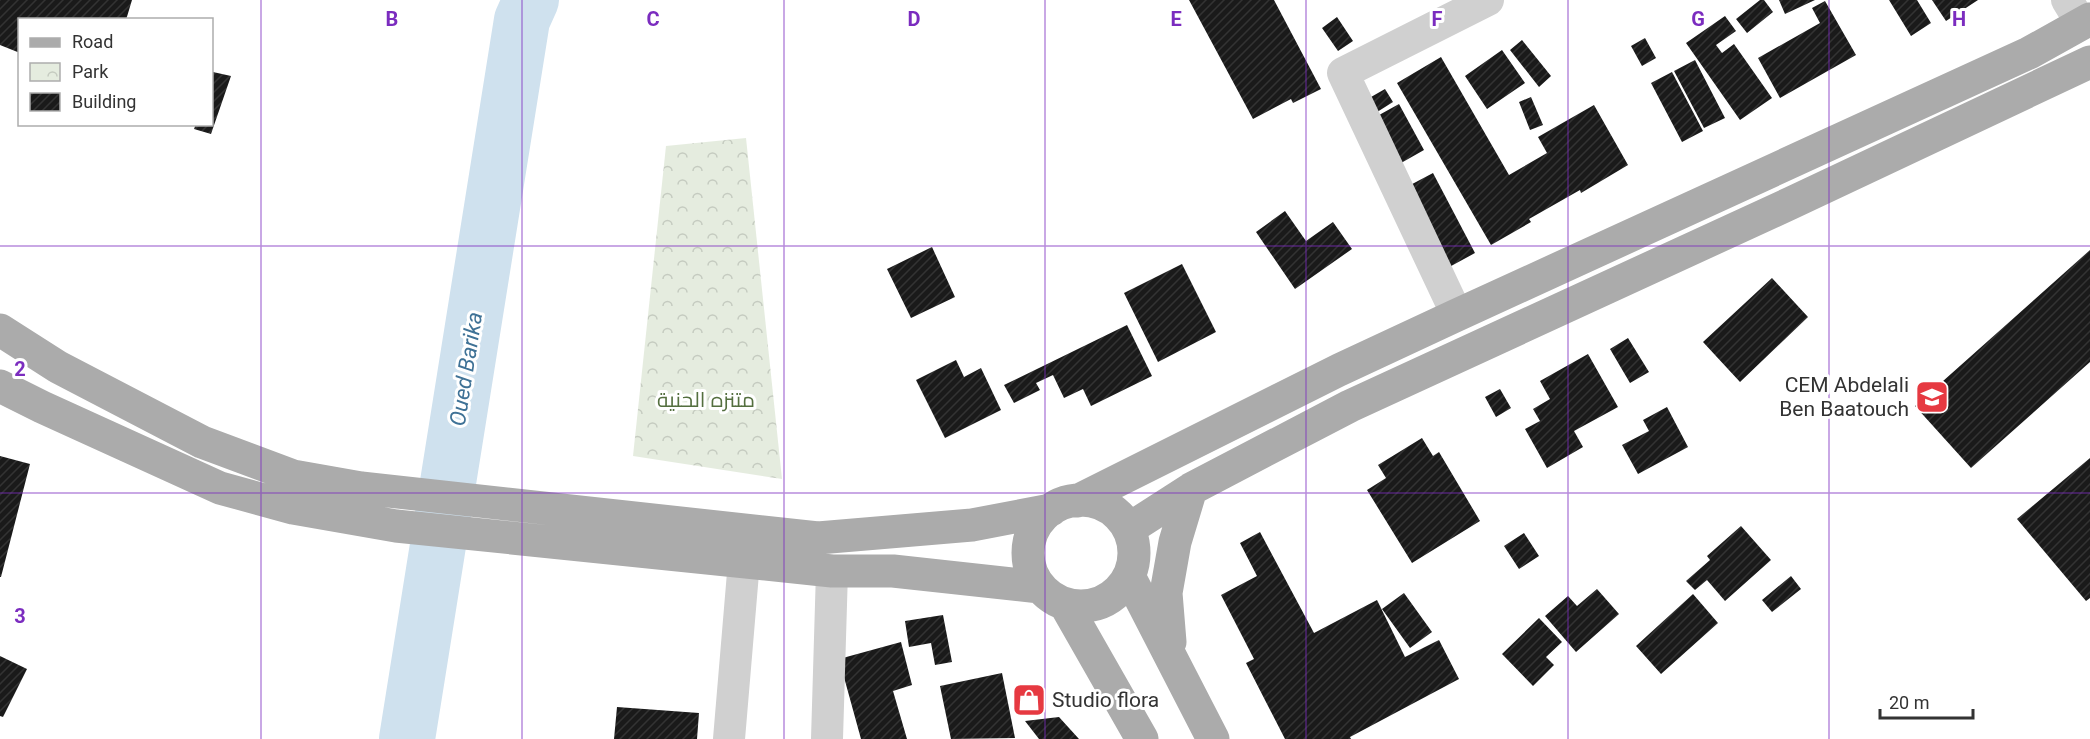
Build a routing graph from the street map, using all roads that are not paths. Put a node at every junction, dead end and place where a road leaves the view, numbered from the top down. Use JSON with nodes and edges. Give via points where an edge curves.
{"nodes":[{"id":1,"x":1488,"y":0,"type":"edge"},
{"id":2,"x":2079,"y":14,"type":"edge"},
{"id":3,"x":2090,"y":62,"type":"edge"},
{"id":4,"x":1457,"y":315,"type":"junction"},
{"id":5,"x":0,"y":330,"type":"edge"},
{"id":6,"x":0,"y":386,"type":"edge"},
{"id":7,"x":1191,"y":489,"type":"junction"},
{"id":8,"x":1064,"y":506,"type":"junction"},
{"id":9,"x":1129,"y":529,"type":"junction"},
{"id":10,"x":661,"y":537,"type":"junction"},
{"id":11,"x":744,"y":561,"type":"junction"},
{"id":12,"x":832,"y":571,"type":"junction"},
{"id":13,"x":1129,"y":576,"type":"junction"},
{"id":14,"x":1052,"y":595,"type":"junction"},
{"id":15,"x":1171,"y":656,"type":"junction"},
{"id":16,"x":729,"y":739,"type":"edge"},
{"id":17,"x":827,"y":739,"type":"edge"},
{"id":18,"x":1142,"y":739,"type":"edge"},
{"id":19,"x":1213,"y":739,"type":"edge"}],
"edges":[{"from":1,"to":4,"type":"street","via":[[1343,73]]},
{"from":2,"to":4,"type":"main road","via":[[2028,53]]},
{"from":3,"to":7,"type":"main road","via":[[1350,406]]},
{"from":4,"to":8,"type":"main road"},
{"from":5,"to":10,"type":"main road","via":[[58,367],[202,442],[293,476]]},
{"from":6,"to":10,"type":"main road","via":[[220,488],[293,508],[396,526]]},
{"from":7,"to":9,"type":"main road"},
{"from":7,"to":15,"type":"main road","via":[[1166,593]]},
{"from":8,"to":9,"type":"main road","via":[[1101,504]]},
{"from":8,"to":10,"type":"main road","via":[[972,525],[818,538]]},
{"from":8,"to":14,"type":"main road","via":[[1039,522],[1031,538],[1032,572]]},
{"from":9,"to":13,"type":"main road","via":[[1134,560]]},
{"from":10,"to":11,"type":"main road"},
{"from":11,"to":12,"type":"main road"},
{"from":11,"to":16,"type":"street"},
{"from":12,"to":14,"type":"main road","via":[[893,571]]},
{"from":12,"to":17,"type":"street"},
{"from":13,"to":14,"type":"main road","via":[[1110,598],[1096,604],[1080,606]]},
{"from":13,"to":15,"type":"main road"},
{"from":14,"to":18,"type":"main road"},
{"from":15,"to":19,"type":"main road"}]}
